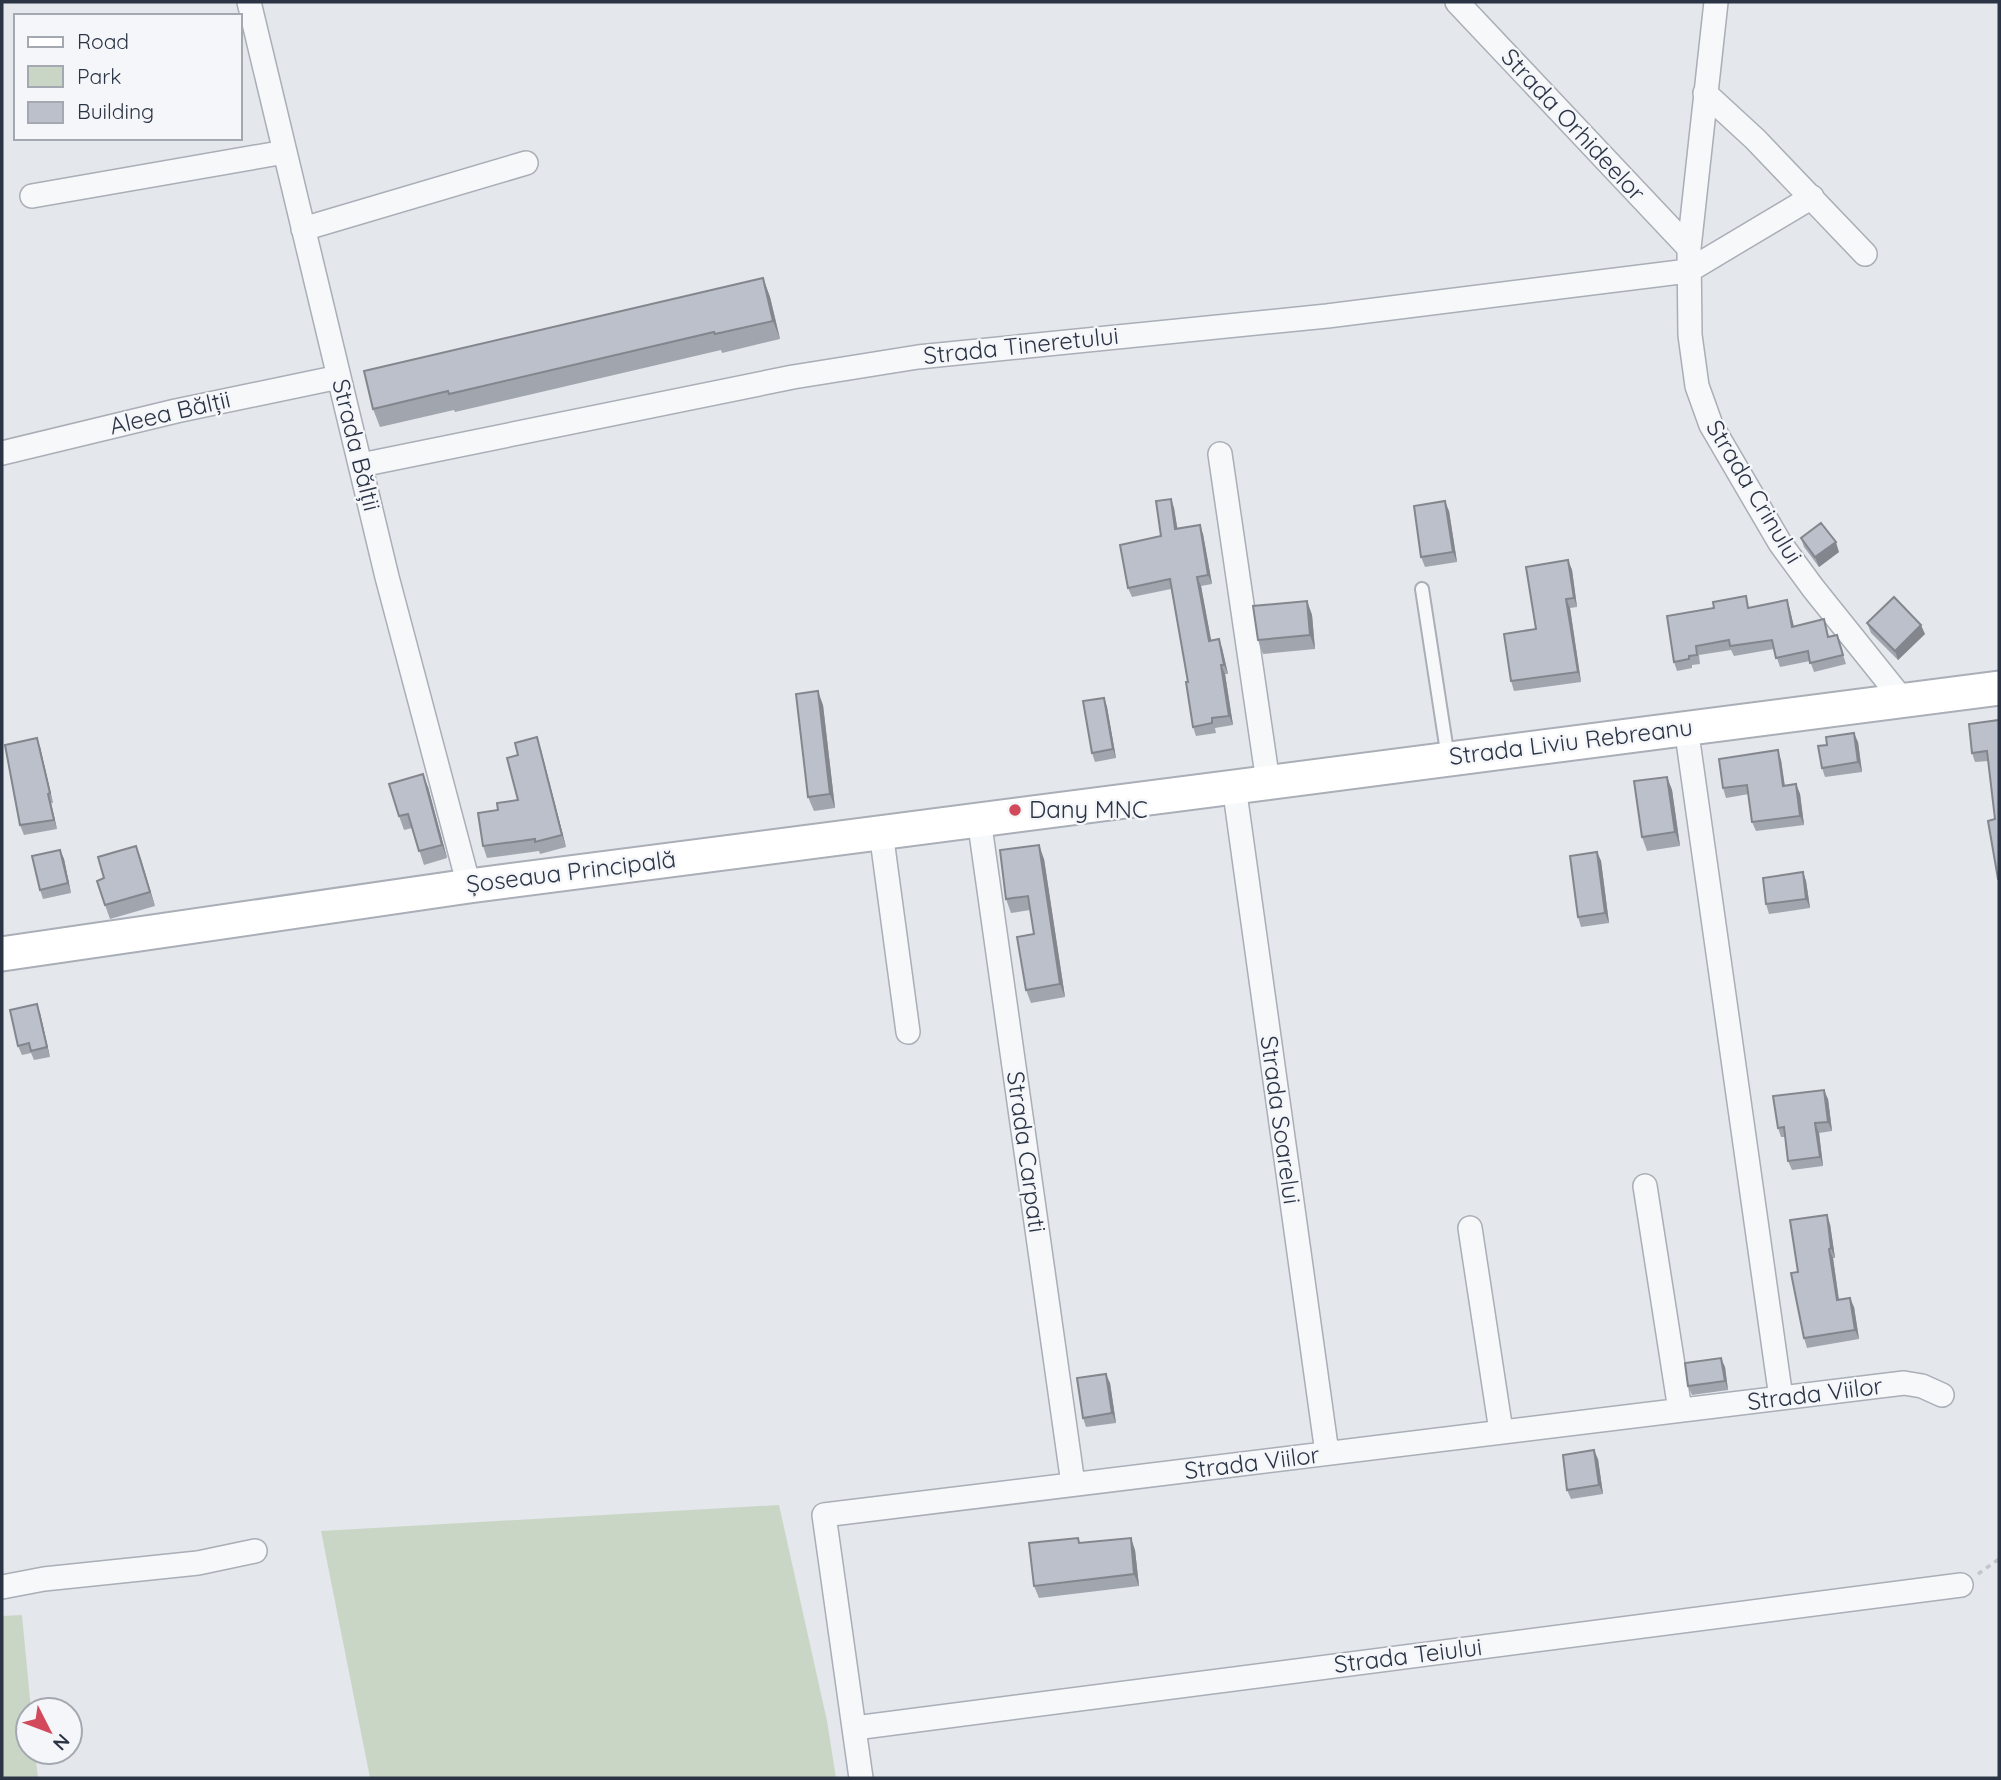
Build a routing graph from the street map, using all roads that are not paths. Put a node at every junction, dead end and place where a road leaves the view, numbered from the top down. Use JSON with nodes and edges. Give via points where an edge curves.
{"nodes":[{"id":1,"x":250,"y":2,"type":"edge"},
{"id":2,"x":1457,"y":2,"type":"edge"},
{"id":3,"x":1716,"y":2,"type":"edge"},
{"id":4,"x":1705,"y":93,"type":"junction"},
{"id":5,"x":285,"y":152,"type":"junction"},
{"id":6,"x":526,"y":163,"type":"dead end"},
{"id":7,"x":32,"y":196,"type":"dead end"},
{"id":8,"x":1812,"y":197,"type":"junction"},
{"id":9,"x":303,"y":229,"type":"junction"},
{"id":10,"x":1689,"y":248,"type":"junction"},
{"id":11,"x":1865,"y":254,"type":"dead end"},
{"id":12,"x":1688,"y":271,"type":"junction"},
{"id":13,"x":339,"y":377,"type":"junction"},
{"id":14,"x":2,"y":453,"type":"edge"},
{"id":15,"x":1220,"y":454,"type":"dead end"},
{"id":16,"x":360,"y":465,"type":"junction"},
{"id":17,"x":1422,"y":589,"type":"dead end"},
{"id":18,"x":1999,"y":688,"type":"edge"},
{"id":19,"x":1902,"y":699,"type":"junction"},
{"id":20,"x":1686,"y":727,"type":"junction"},
{"id":21,"x":1448,"y":758,"type":"junction"},
{"id":22,"x":1268,"y":782,"type":"junction"},
{"id":23,"x":1234,"y":786,"type":"junction"},
{"id":24,"x":1142,"y":798,"type":"joint"},
{"id":25,"x":979,"y":819,"type":"junction"},
{"id":26,"x":881,"y":832,"type":"junction"},
{"id":27,"x":469,"y":886,"type":"junction"},
{"id":28,"x":2,"y":954,"type":"edge"},
{"id":29,"x":908,"y":1032,"type":"dead end"},
{"id":30,"x":1645,"y":1186,"type":"dead end"},
{"id":31,"x":1470,"y":1228,"type":"dead end"},
{"id":32,"x":1942,"y":1395,"type":"dead end"},
{"id":33,"x":1781,"y":1398,"type":"junction"},
{"id":34,"x":1680,"y":1410,"type":"junction"},
{"id":35,"x":1501,"y":1431,"type":"junction"},
{"id":36,"x":1327,"y":1454,"type":"junction"},
{"id":37,"x":1073,"y":1485,"type":"junction"},
{"id":38,"x":255,"y":1551,"type":"dead end"},
{"id":39,"x":1961,"y":1585,"type":"road end"},
{"id":40,"x":2,"y":1587,"type":"edge"},
{"id":41,"x":855,"y":1728,"type":"junction"},
{"id":42,"x":861,"y":1778,"type":"edge"}],
"edges":[{"from":1,"to":5,"type":"street","name":"Strada Bălții"},
{"from":2,"to":10,"type":"street","name":"Strada Orhideelor"},
{"from":3,"to":4,"type":"street","name":"Strada Crinului"},
{"from":4,"to":8,"type":"street"},
{"from":4,"to":10,"type":"street","name":"Strada Crinului"},
{"from":5,"to":7,"type":"street"},
{"from":5,"to":9,"type":"street","name":"Strada Bălții"},
{"from":6,"to":9,"type":"street"},
{"from":8,"to":11,"type":"street"},
{"from":8,"to":12,"type":"street"},
{"from":9,"to":13,"type":"street","name":"Strada Bălții"},
{"from":10,"to":12,"type":"street","name":"Strada Crinului"},
{"from":12,"to":16,"type":"street","name":"Strada Tineretului","via":[[1327,316],[904,359],[793,377]]},
{"from":12,"to":19,"type":"street","name":"Strada Crinului","via":[[1697,386],[1711,425],[1780,543]]},
{"from":13,"to":14,"type":"street","name":"Aleea Bălții"},
{"from":13,"to":16,"type":"street","name":"Strada Bălții"},
{"from":15,"to":22,"type":"street"},
{"from":16,"to":27,"type":"street","name":"Strada Bălții"},
{"from":17,"to":21,"type":"lane"},
{"from":18,"to":19,"type":"main road","name":"Strada Liviu Rebreanu"},
{"from":19,"to":20,"type":"main road","name":"Strada Liviu Rebreanu"},
{"from":20,"to":21,"type":"main road","name":"Strada Liviu Rebreanu"},
{"from":20,"to":33,"type":"street"},
{"from":21,"to":22,"type":"main road","name":"Strada Liviu Rebreanu"},
{"from":22,"to":23,"type":"main road","name":"Strada Liviu Rebreanu"},
{"from":23,"to":24,"type":"main road","name":"Strada Liviu Rebreanu"},
{"from":23,"to":36,"type":"street","name":"Strada Soarelui"},
{"from":24,"to":25,"type":"main road","name":"Șoseaua Principală"},
{"from":25,"to":26,"type":"main road","name":"Șoseaua Principală"},
{"from":25,"to":37,"type":"street","name":"Strada Carpati"},
{"from":26,"to":27,"type":"main road","name":"Șoseaua Principală"},
{"from":26,"to":29,"type":"street"},
{"from":27,"to":28,"type":"main road","name":"Șoseaua Principală"},
{"from":30,"to":34,"type":"street"},
{"from":31,"to":35,"type":"street"},
{"from":32,"to":33,"type":"street","name":"Strada Viilor","via":[[1904,1383]]},
{"from":33,"to":34,"type":"street","name":"Strada Viilor"},
{"from":34,"to":35,"type":"street","name":"Strada Viilor"},
{"from":35,"to":36,"type":"street","name":"Strada Viilor"},
{"from":36,"to":37,"type":"street","name":"Strada Viilor"},
{"from":37,"to":41,"type":"street","name":"Strada Viilor","via":[[824,1515]]},
{"from":38,"to":40,"type":"street","via":[[198,1563]]},
{"from":39,"to":41,"type":"street","name":"Strada Teiului"},
{"from":41,"to":42,"type":"street","name":"Strada Viilor"}]}
